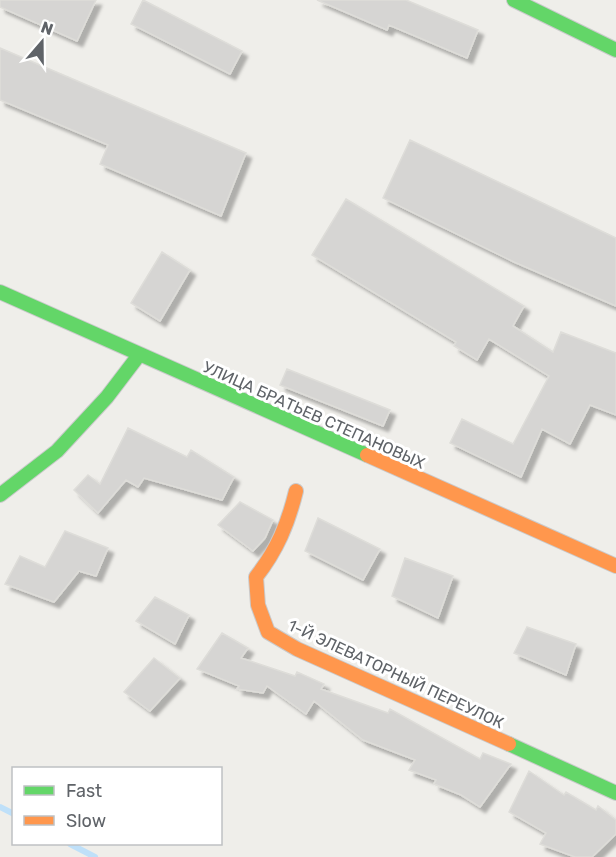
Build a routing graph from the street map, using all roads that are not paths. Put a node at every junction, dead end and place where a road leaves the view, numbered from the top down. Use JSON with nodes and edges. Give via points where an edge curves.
{"nodes":[{"id":1,"x":514,"y":0,"type":"edge"},
{"id":2,"x":616,"y":50,"type":"edge"},
{"id":3,"x":0,"y":292,"type":"edge"},
{"id":4,"x":139,"y":355,"type":"junction"},
{"id":5,"x":296,"y":491,"type":"dead end"},
{"id":6,"x":0,"y":495,"type":"edge"},
{"id":7,"x":616,"y":566,"type":"edge"},
{"id":8,"x":616,"y":793,"type":"edge"}],
"edges":[{"from":1,"to":2,"type":"street"},
{"from":3,"to":4,"type":"street","name":"УЛИЦА БРАТЬЕВ СТЕПАНОВЫХ"},
{"from":4,"to":6,"type":"street","via":[[57,451]]},
{"from":4,"to":7,"type":"street","name":"УЛИЦА БРАТЬЕВ СТЕПАНОВЫХ"},
{"from":5,"to":8,"type":"street","name":"1-Й ЭЛЕВАТОРНЫЙ ПЕРЕУЛОК","via":[[289,521],[275,552],[256,577],[258,605],[268,632],[297,649]]}]}
